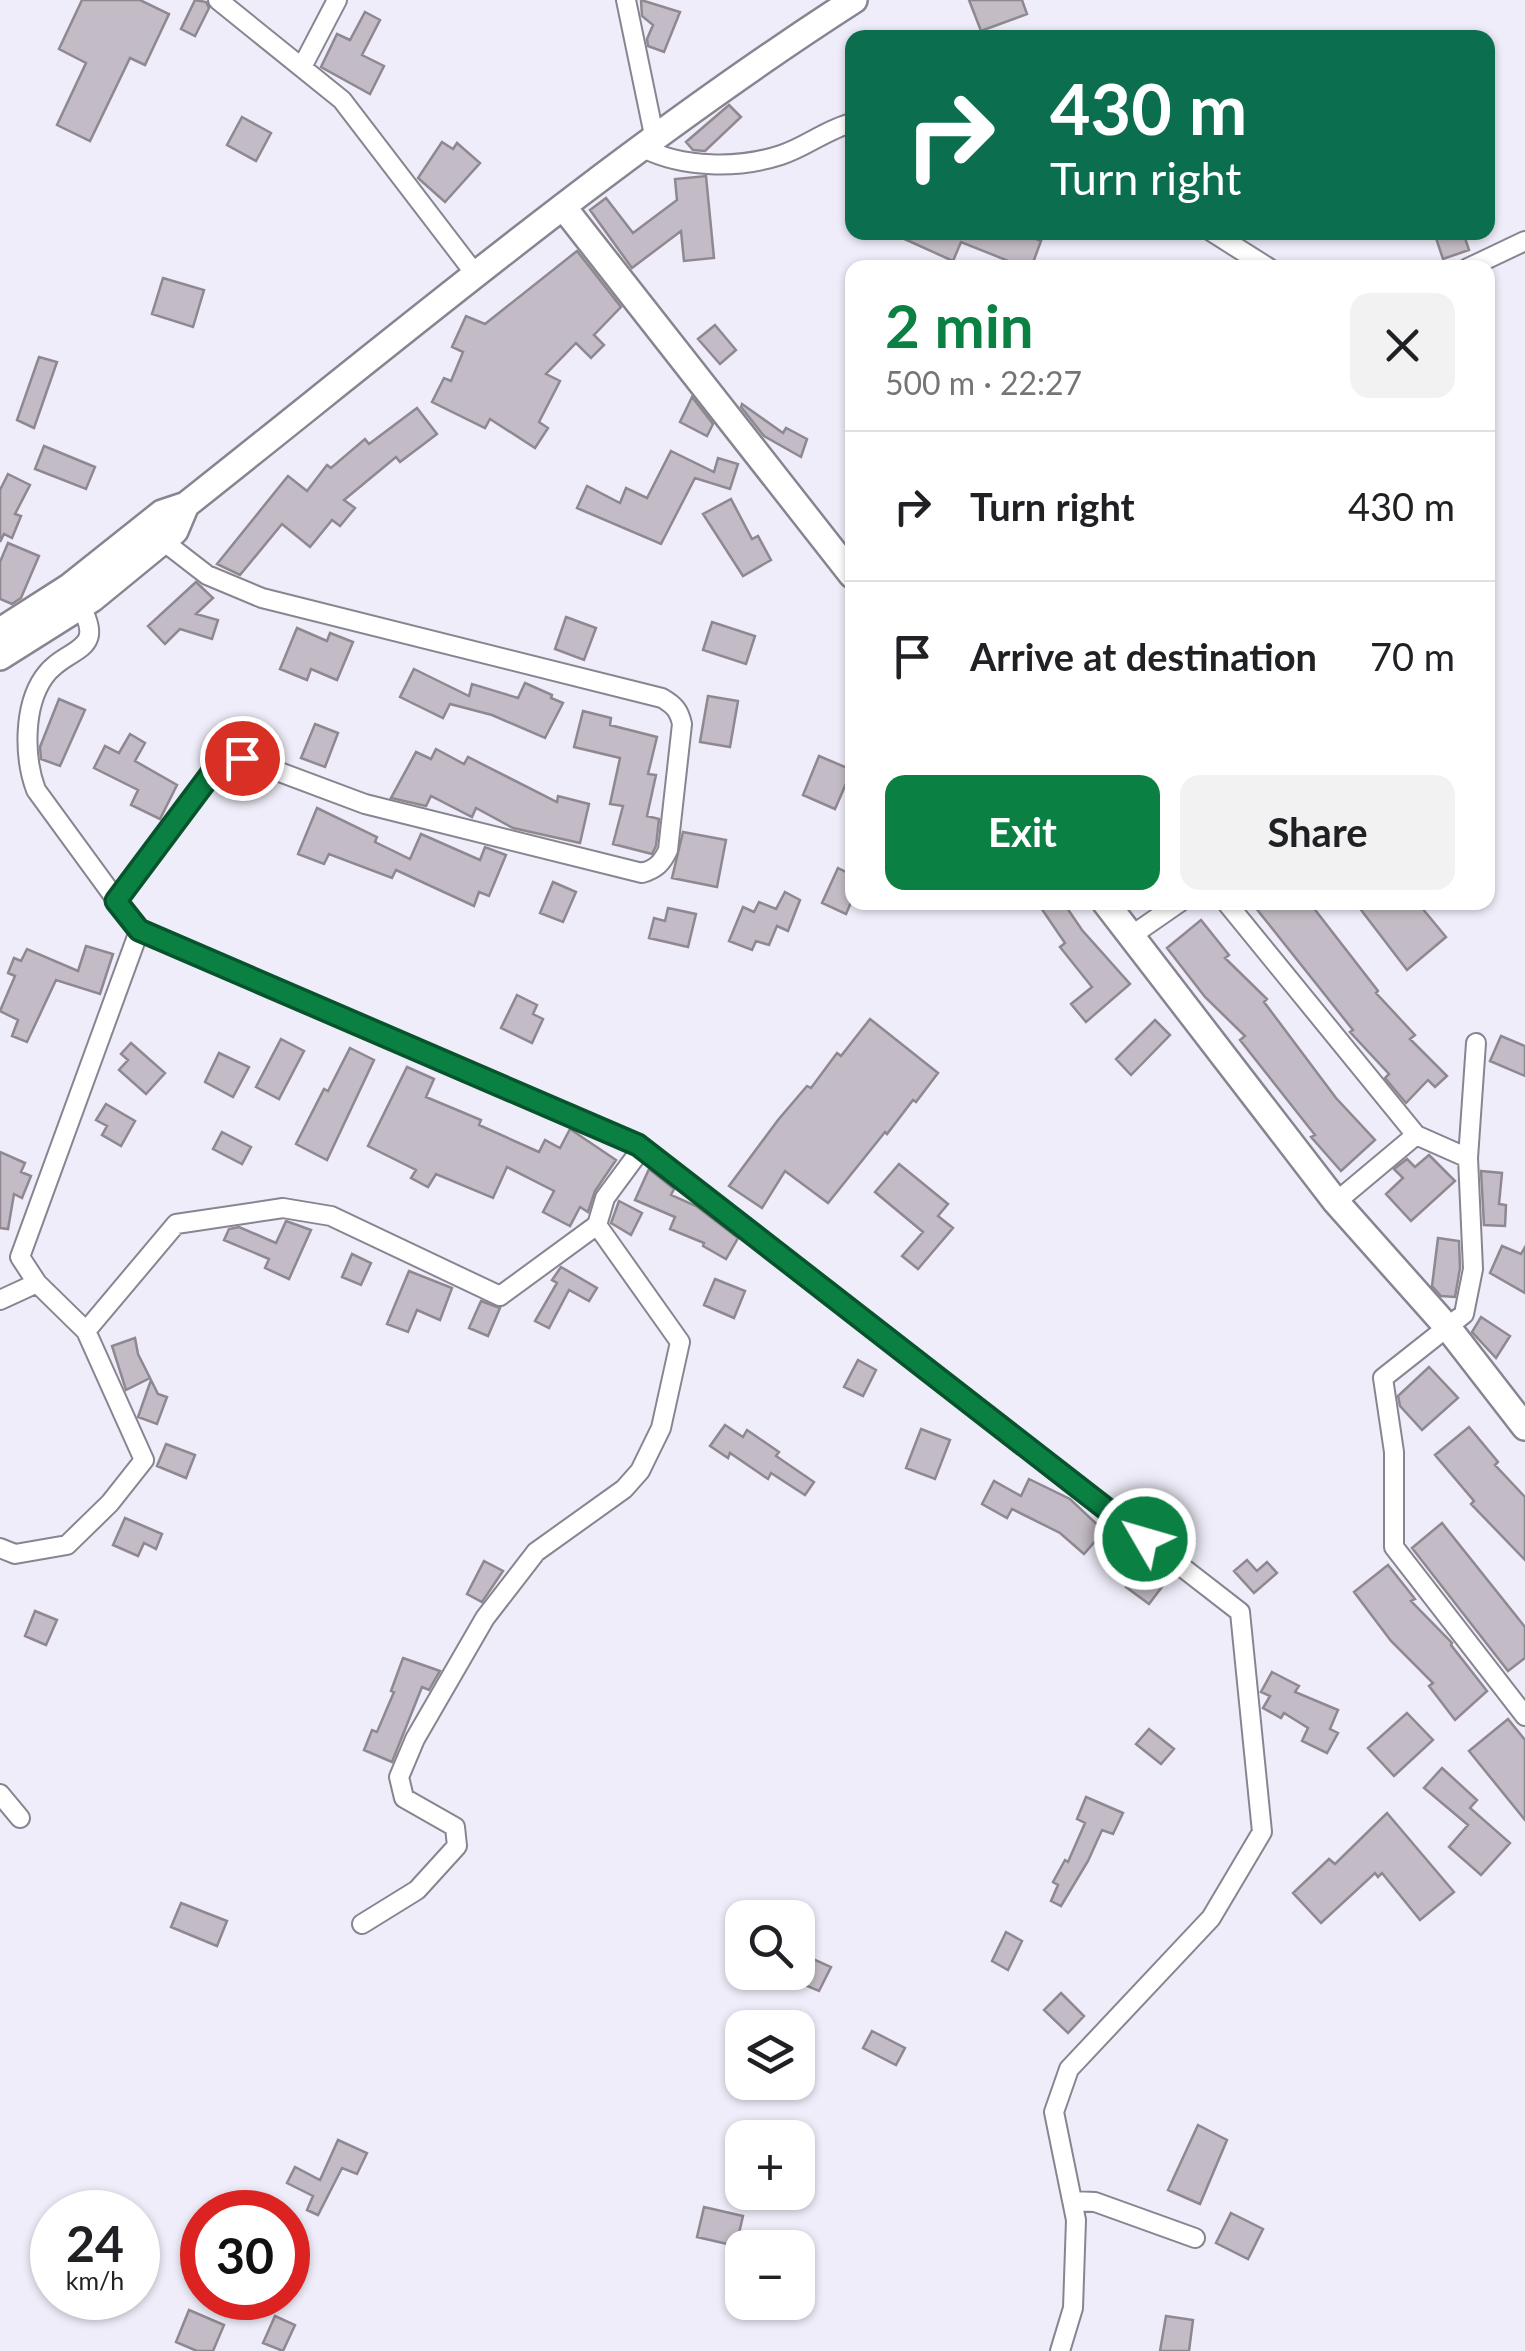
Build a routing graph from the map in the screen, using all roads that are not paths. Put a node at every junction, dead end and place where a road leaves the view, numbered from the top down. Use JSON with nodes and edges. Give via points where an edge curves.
{"nodes":[{"id":1,"x":218,"y":0,"type":"edge"},
{"id":2,"x":337,"y":0,"type":"edge"},
{"id":3,"x":626,"y":0,"type":"edge"},
{"id":4,"x":854,"y":0,"type":"edge"},
{"id":5,"x":302,"y":67,"type":"junction"},
{"id":6,"x":845,"y":124,"type":"edge"},
{"id":7,"x":649,"y":144,"type":"junction"},
{"id":8,"x":564,"y":208,"type":"junction"},
{"id":9,"x":1225,"y":240,"type":"edge"},
{"id":10,"x":1525,"y":241,"type":"edge"},
{"id":11,"x":1256,"y":260,"type":"edge"},
{"id":12,"x":1485,"y":260,"type":"edge"},
{"id":13,"x":476,"y":275,"type":"junction"},
{"id":14,"x":186,"y":505,"type":"junction"},
{"id":15,"x":162,"y":541,"type":"junction"},
{"id":16,"x":845,"y":566,"type":"edge"},
{"id":17,"x":75,"y":597,"type":"junction"},
{"id":18,"x":0,"y":631,"type":"edge"},
{"id":19,"x":0,"y":657,"type":"edge"},
{"id":20,"x":116,"y":901,"type":"junction"},
{"id":21,"x":1111,"y":910,"type":"edge"},
{"id":22,"x":1168,"y":910,"type":"edge"},
{"id":23,"x":1233,"y":910,"type":"edge"},
{"id":24,"x":139,"y":930,"type":"junction"},
{"id":25,"x":1131,"y":936,"type":"junction"},
{"id":26,"x":1476,"y":1044,"type":"dead end"},
{"id":27,"x":1416,"y":1135,"type":"junction"},
{"id":28,"x":642,"y":1148,"type":"junction"},
{"id":29,"x":1468,"y":1158,"type":"junction"},
{"id":30,"x":1336,"y":1202,"type":"junction"},
{"id":31,"x":596,"y":1225,"type":"junction"},
{"id":32,"x":37,"y":1283,"type":"junction"},
{"id":33,"x":0,"y":1300,"type":"edge"},
{"id":34,"x":1450,"y":1328,"type":"junction"},
{"id":35,"x":86,"y":1331,"type":"junction"},
{"id":36,"x":1525,"y":1427,"type":"edge"},
{"id":37,"x":0,"y":1548,"type":"edge"},
{"id":38,"x":1525,"y":1716,"type":"edge"},
{"id":39,"x":0,"y":1794,"type":"edge"},
{"id":40,"x":20,"y":1818,"type":"dead end"},
{"id":41,"x":362,"y":1924,"type":"dead end"},
{"id":42,"x":1072,"y":2200,"type":"junction"},
{"id":43,"x":1195,"y":2238,"type":"dead end"},
{"id":44,"x":1060,"y":2351,"type":"edge"}],
"edges":[{"from":1,"to":5,"type":"street"},
{"from":2,"to":5,"type":"street"},
{"from":3,"to":7,"type":"street"},
{"from":4,"to":7,"type":"main road"},
{"from":5,"to":13,"type":"street","via":[[342,100]]},
{"from":6,"to":7,"type":"street","via":[[781,155],[736,163],[666,160]]},
{"from":7,"to":8,"type":"main road"},
{"from":8,"to":13,"type":"main road"},
{"from":8,"to":16,"type":"main road"},
{"from":9,"to":11,"type":"street"},
{"from":10,"to":12,"type":"street"},
{"from":13,"to":14,"type":"main road"},
{"from":14,"to":15,"type":"main road","via":[[175,531]]},
{"from":14,"to":17,"type":"main road","via":[[162,513]]},
{"from":15,"to":17,"type":"main road"},
{"from":15,"to":20,"type":"street","via":[[206,575],[262,598],[671,703],[682,724],[668,850],[654,870],[642,873],[364,804],[231,757],[214,770]]},
{"from":17,"to":18,"type":"main road"},
{"from":17,"to":19,"type":"main road"},
{"from":17,"to":20,"type":"street","via":[[90,628],[88,640],[44,676],[31,710],[27,766],[36,790]]},
{"from":20,"to":24,"type":"street"},
{"from":21,"to":25,"type":"main road"},
{"from":22,"to":25,"type":"street"},
{"from":23,"to":27,"type":"street"},
{"from":24,"to":28,"type":"street"},
{"from":24,"to":32,"type":"street","via":[[20,1256]]},
{"from":25,"to":30,"type":"main road"},
{"from":26,"to":29,"type":"street"},
{"from":27,"to":29,"type":"street"},
{"from":27,"to":30,"type":"street"},
{"from":28,"to":31,"type":"street","via":[[605,1198]]},
{"from":28,"to":42,"type":"street","via":[[1240,1612],[1262,1832],[1211,1918],[1068,2069],[1054,2112]]},
{"from":29,"to":34,"type":"street","via":[[1474,1269],[1464,1314]]},
{"from":30,"to":34,"type":"main road"},
{"from":31,"to":35,"type":"street","via":[[500,1296],[330,1216],[283,1208],[176,1224]]},
{"from":31,"to":41,"type":"street","via":[[680,1342],[661,1428],[624,1489],[536,1552],[485,1618],[399,1777],[404,1798],[455,1827],[457,1846],[417,1890]]},
{"from":32,"to":33,"type":"street"},
{"from":32,"to":35,"type":"street"},
{"from":34,"to":36,"type":"main road"},
{"from":34,"to":38,"type":"street","via":[[1383,1378],[1394,1452],[1394,1547]]},
{"from":35,"to":37,"type":"street","via":[[144,1460],[67,1545],[15,1554]]},
{"from":39,"to":40,"type":"street"},
{"from":42,"to":43,"type":"street"},
{"from":42,"to":44,"type":"street","via":[[1073,2308]]}]}
